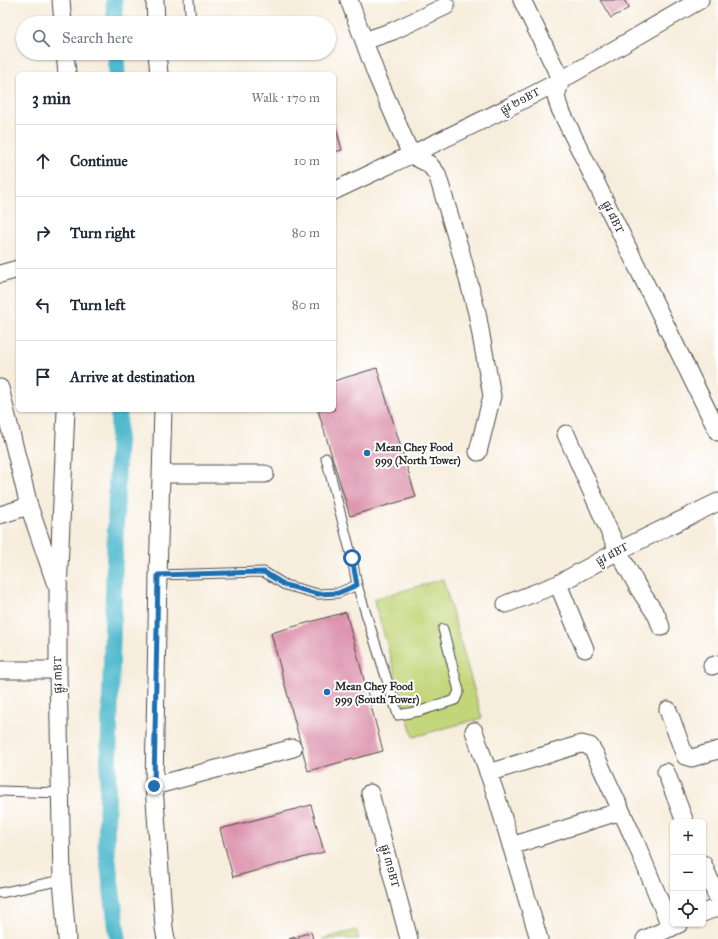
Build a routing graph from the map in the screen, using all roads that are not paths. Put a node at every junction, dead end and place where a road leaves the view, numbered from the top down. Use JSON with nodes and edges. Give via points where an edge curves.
{"nodes":[{"id":1,"x":61,"y":0,"type":"edge"},
{"id":2,"x":155,"y":0,"type":"edge"},
{"id":3,"x":189,"y":0,"type":"edge"},
{"id":4,"x":349,"y":0,"type":"edge"},
{"id":5,"x":522,"y":0,"type":"edge"},
{"id":6,"x":692,"y":2,"type":"edge"},
{"id":7,"x":446,"y":6,"type":"dead end"},
{"id":8,"x":62,"y":16,"type":"edge"},
{"id":9,"x":156,"y":16,"type":"edge"},
{"id":10,"x":190,"y":16,"type":"edge"},
{"id":11,"x":364,"y":41,"type":"junction"},
{"id":12,"x":65,"y":60,"type":"edge"},
{"id":13,"x":158,"y":60,"type":"edge"},
{"id":14,"x":66,"y":72,"type":"edge"},
{"id":15,"x":159,"y":72,"type":"edge"},
{"id":16,"x":561,"y":80,"type":"junction"},
{"id":17,"x":411,"y":155,"type":"junction"},
{"id":18,"x":336,"y":190,"type":"edge"},
{"id":19,"x":16,"y":270,"type":"edge"},
{"id":20,"x":0,"y":274,"type":"edge"},
{"id":21,"x":0,"y":388,"type":"edge"},
{"id":22,"x":66,"y":412,"type":"edge"},
{"id":23,"x":163,"y":412,"type":"edge"},
{"id":24,"x":718,"y":432,"type":"edge"},
{"id":25,"x":566,"y":434,"type":"dead end"},
{"id":26,"x":478,"y":452,"type":"dead end"},
{"id":27,"x":326,"y":458,"type":"dead end"},
{"id":28,"x":161,"y":474,"type":"junction"},
{"id":29,"x":265,"y":474,"type":"dead end"},
{"id":30,"x":718,"y":502,"type":"edge"},
{"id":31,"x":29,"y":506,"type":"junction"},
{"id":32,"x":0,"y":515,"type":"edge"},
{"id":33,"x":618,"y":551,"type":"junction"},
{"id":34,"x":158,"y":575,"type":"junction"},
{"id":35,"x":558,"y":584,"type":"junction"},
{"id":36,"x":357,"y":585,"type":"junction"},
{"id":37,"x":58,"y":592,"type":"junction"},
{"id":38,"x":506,"y":604,"type":"dead end"},
{"id":39,"x":661,"y":627,"type":"dead end"},
{"id":40,"x":443,"y":629,"type":"dead end"},
{"id":41,"x":585,"y":649,"type":"dead end"},
{"id":42,"x":0,"y":670,"type":"edge"},
{"id":43,"x":58,"y":670,"type":"junction"},
{"id":44,"x":668,"y":710,"type":"dead end"},
{"id":45,"x":474,"y":731,"type":"dead end"},
{"id":46,"x":293,"y":748,"type":"dead end"},
{"id":47,"x":718,"y":750,"type":"edge"},
{"id":48,"x":666,"y":772,"type":"dead end"},
{"id":49,"x":488,"y":773,"type":"junction"},
{"id":50,"x":154,"y":786,"type":"junction"},
{"id":51,"x":0,"y":791,"type":"edge"},
{"id":52,"x":60,"y":793,"type":"junction"},
{"id":53,"x":370,"y":793,"type":"dead end"},
{"id":54,"x":621,"y":811,"type":"junction"},
{"id":55,"x":684,"y":819,"type":"edge"},
{"id":56,"x":511,"y":846,"type":"junction"},
{"id":57,"x":706,"y":871,"type":"edge"},
{"id":58,"x":62,"y":880,"type":"junction"},
{"id":59,"x":0,"y":893,"type":"edge"},
{"id":60,"x":718,"y":899,"type":"edge"},
{"id":61,"x":718,"y":907,"type":"edge"},
{"id":62,"x":706,"y":913,"type":"edge"},
{"id":63,"x":670,"y":915,"type":"edge"},
{"id":64,"x":673,"y":927,"type":"edge"},
{"id":65,"x":67,"y":939,"type":"edge"},
{"id":66,"x":166,"y":939,"type":"edge"},
{"id":67,"x":409,"y":939,"type":"edge"},
{"id":68,"x":539,"y":939,"type":"edge"},
{"id":69,"x":645,"y":939,"type":"edge"}],
"edges":[{"from":1,"to":8,"type":"street"},
{"from":2,"to":9,"type":"street"},
{"from":3,"to":10,"type":"lane"},
{"from":4,"to":11,"type":"street"},
{"from":5,"to":16,"type":"street"},
{"from":6,"to":16,"type":"street","name":"ផ្លូវ ២១BT"},
{"from":7,"to":11,"type":"street","via":[[393,31]]},
{"from":11,"to":17,"type":"street"},
{"from":12,"to":14,"type":"street"},
{"from":13,"to":15,"type":"street"},
{"from":16,"to":17,"type":"street","name":"ផ្លូវ ២១BT"},
{"from":16,"to":24,"type":"street","name":"ផ្លូវ ៨BT","via":[[556,96],[559,107]]},
{"from":17,"to":18,"type":"street","name":"ផ្លូវ ២១BT"},
{"from":17,"to":26,"type":"street","via":[[429,164],[437,174],[477,313],[492,396]]},
{"from":19,"to":20,"type":"street"},
{"from":21,"to":31,"type":"street"},
{"from":22,"to":37,"type":"street","name":"ផ្លូវ ៣BT"},
{"from":23,"to":28,"type":"street"},
{"from":25,"to":33,"type":"street"},
{"from":27,"to":36,"type":"lane"},
{"from":28,"to":29,"type":"street"},
{"from":28,"to":34,"type":"street"},
{"from":30,"to":33,"type":"street","name":"ផ្លូវ ៨BT"},
{"from":31,"to":32,"type":"street"},
{"from":31,"to":37,"type":"street"},
{"from":33,"to":35,"type":"street","name":"ផ្លូវ ៨BT"},
{"from":33,"to":39,"type":"street"},
{"from":34,"to":36,"type":"lane","via":[[264,572],[285,585],[318,594],[338,593]]},
{"from":34,"to":50,"type":"street"},
{"from":35,"to":38,"type":"street","name":"ផ្លូវ ៨BT"},
{"from":35,"to":41,"type":"street"},
{"from":36,"to":40,"type":"lane","via":[[398,715],[455,700],[459,691]]},
{"from":37,"to":43,"type":"street","name":"ផ្លូវ ៣BT"},
{"from":42,"to":43,"type":"street"},
{"from":43,"to":52,"type":"street","name":"ផ្លូវ ៣BT"},
{"from":44,"to":47,"type":"street","via":[[685,756],[692,758]]},
{"from":45,"to":49,"type":"street"},
{"from":46,"to":50,"type":"street"},
{"from":48,"to":55,"type":"street"},
{"from":49,"to":54,"type":"street","via":[[581,744],[590,746]]},
{"from":49,"to":56,"type":"street"},
{"from":50,"to":66,"type":"street"},
{"from":51,"to":52,"type":"lane"},
{"from":52,"to":58,"type":"street","name":"ផ្លូវ ៣BT"},
{"from":53,"to":67,"type":"street","name":"ផ្លូវ ៣១BT"},
{"from":54,"to":56,"type":"street"},
{"from":54,"to":63,"type":"street"},
{"from":56,"to":68,"type":"street"},
{"from":57,"to":60,"type":"street"},
{"from":58,"to":59,"type":"lane"},
{"from":58,"to":65,"type":"street","name":"ផ្លូវ ៣BT"},
{"from":61,"to":62,"type":"street"},
{"from":64,"to":69,"type":"street"}]}
